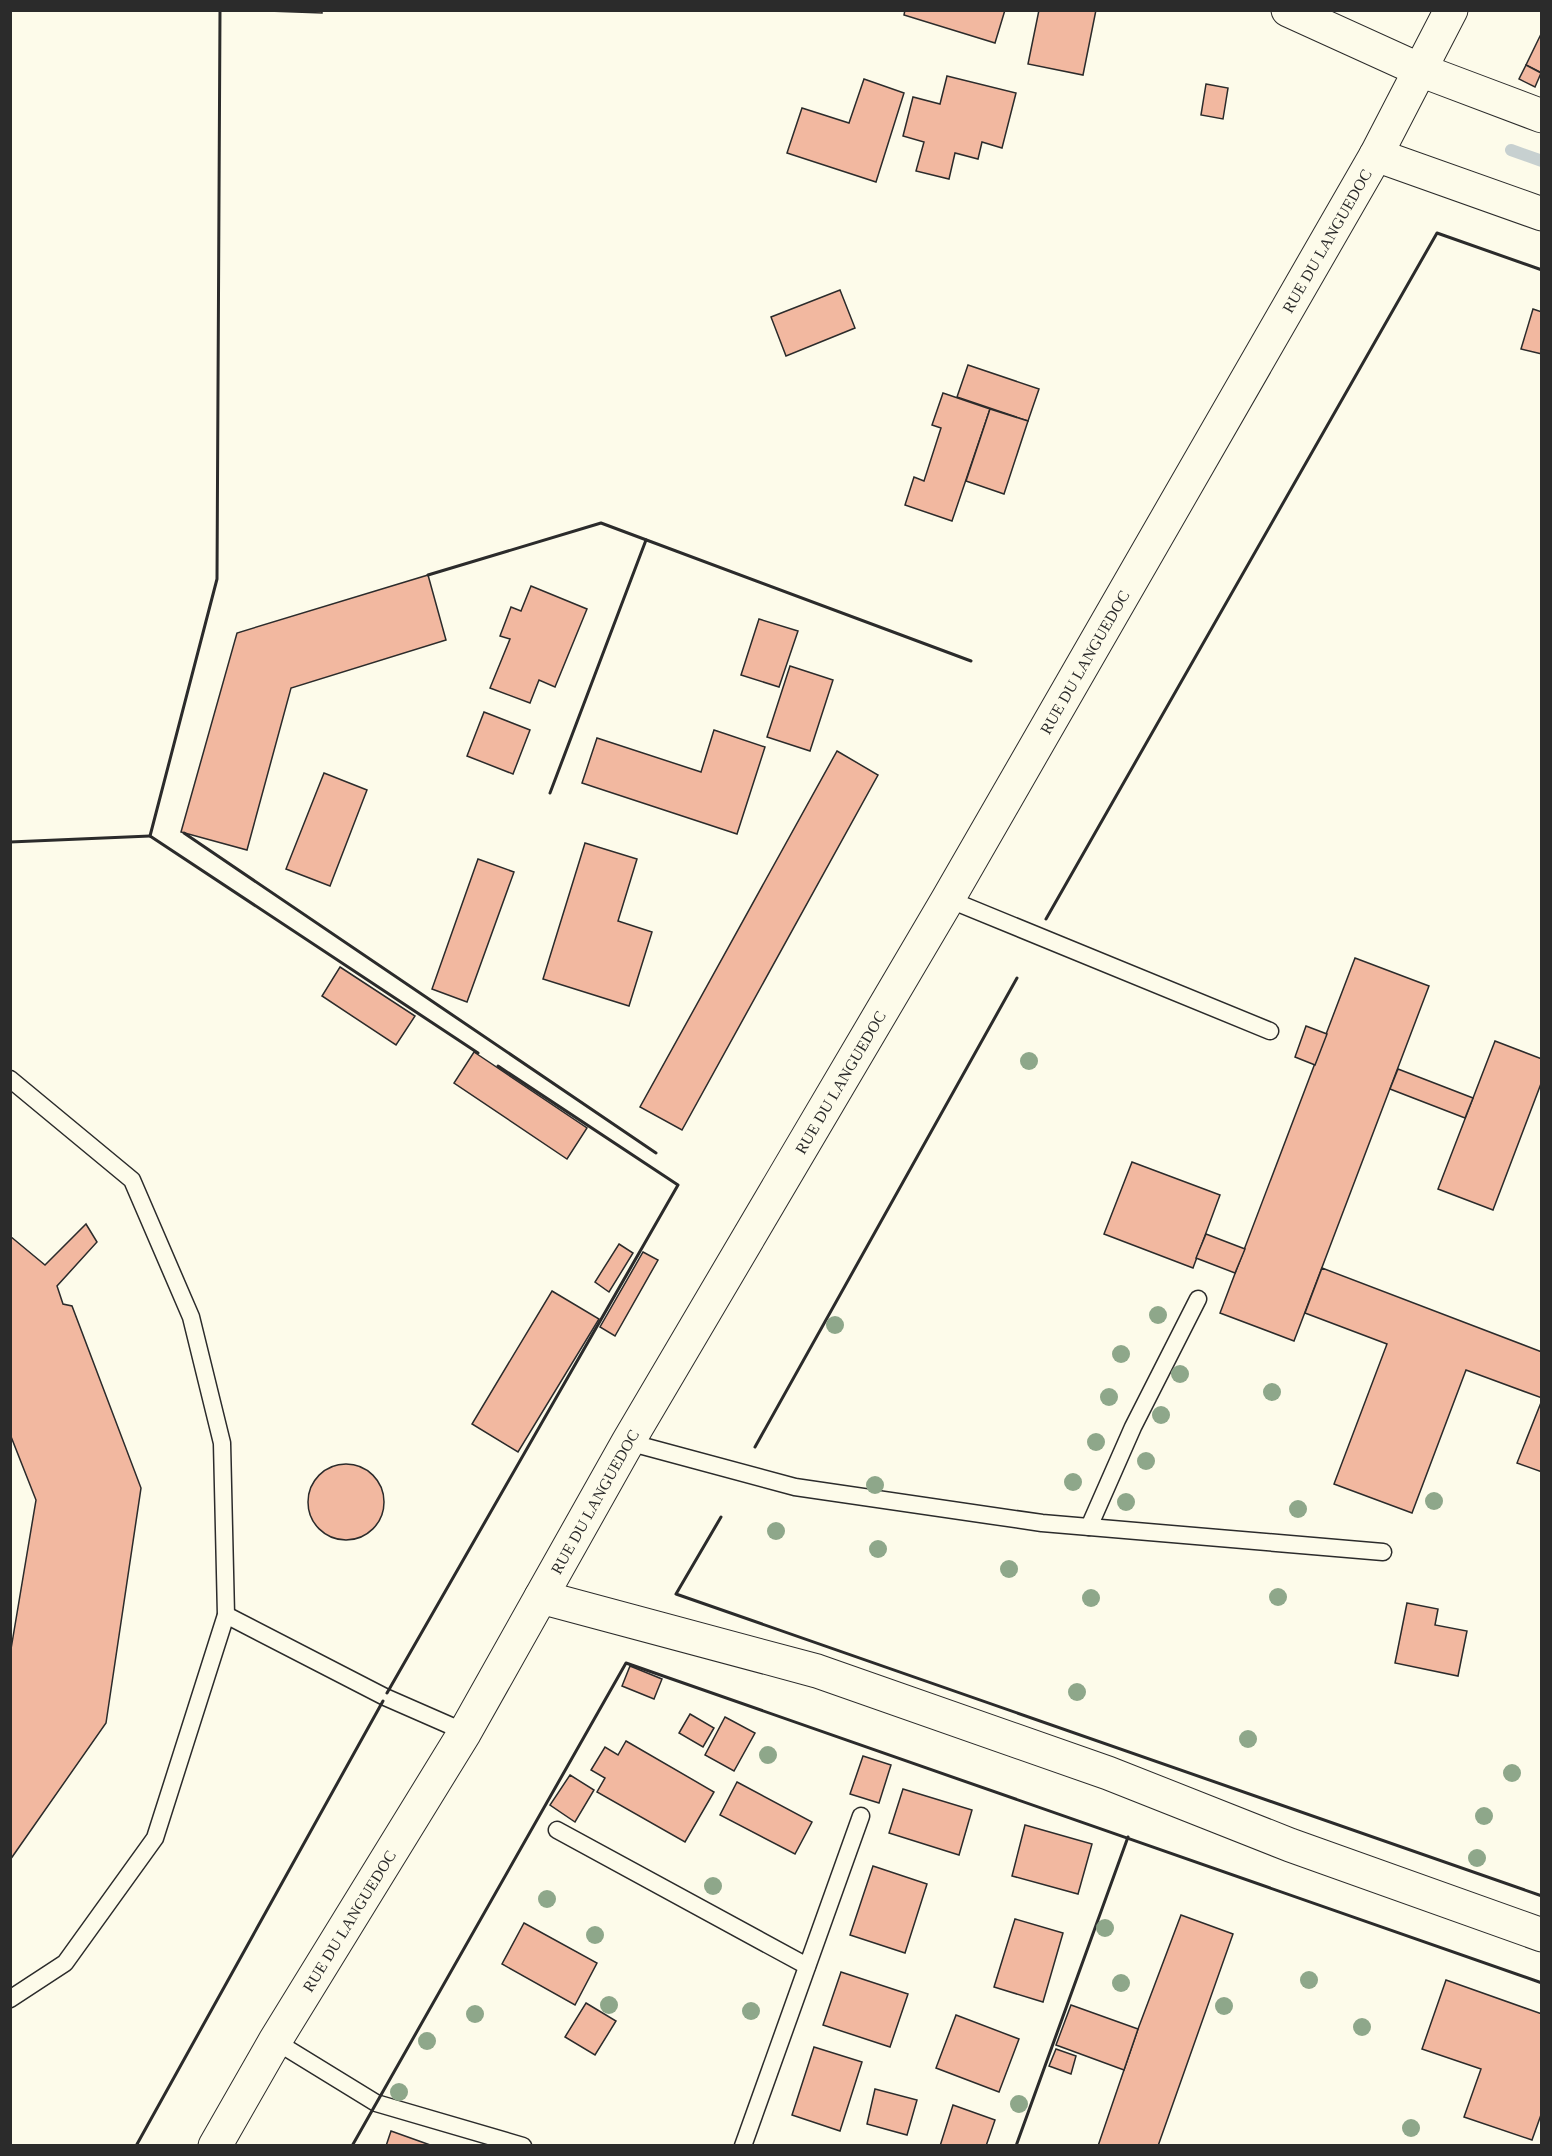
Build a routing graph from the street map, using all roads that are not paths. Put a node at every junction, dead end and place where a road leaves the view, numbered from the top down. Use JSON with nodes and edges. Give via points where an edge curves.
{"nodes":[{"id":1,"x":1288,"y":10,"type":"edge"},
{"id":2,"x":1451,"y":10,"type":"edge"},
{"id":3,"x":1420,"y":70,"type":"junction"},
{"id":4,"x":1542,"y":116,"type":"edge"},
{"id":5,"x":1376,"y":155,"type":"junction"},
{"id":6,"x":1542,"y":214,"type":"edge"},
{"id":7,"x":948,"y":898,"type":"junction"},
{"id":8,"x":1270,"y":1031,"type":"dead end"},
{"id":9,"x":10,"y":1079,"type":"edge"},
{"id":10,"x":1198,"y":1299,"type":"dead end"},
{"id":11,"x":628,"y":1442,"type":"junction"},
{"id":12,"x":1089,"y":1527,"type":"junction"},
{"id":13,"x":1383,"y":1552,"type":"dead end"},
{"id":14,"x":541,"y":1597,"type":"junction"},
{"id":15,"x":226,"y":1615,"type":"junction"},
{"id":16,"x":465,"y":1732,"type":"junction"},
{"id":17,"x":861,"y":1816,"type":"dead end"},
{"id":18,"x":557,"y":1830,"type":"dead end"},
{"id":19,"x":1542,"y":1935,"type":"edge"},
{"id":20,"x":807,"y":1966,"type":"junction"},
{"id":21,"x":10,"y":1999,"type":"edge"},
{"id":22,"x":275,"y":2041,"type":"junction"},
{"id":23,"x":215,"y":2145,"type":"edge"},
{"id":24,"x":523,"y":2145,"type":"edge"},
{"id":25,"x":743,"y":2145,"type":"edge"}],
"edges":[{"from":1,"to":3,"type":"main road"},
{"from":2,"to":3,"type":"main road","name":"RUE DU LANGUEDOC"},
{"from":3,"to":4,"type":"main road"},
{"from":3,"to":5,"type":"main road","name":"RUE DU LANGUEDOC"},
{"from":5,"to":6,"type":"main road"},
{"from":5,"to":7,"type":"main road","name":"RUE DU LANGUEDOC"},
{"from":7,"to":8,"type":"lane"},
{"from":7,"to":11,"type":"main road","name":"RUE DU LANGUEDOC"},
{"from":9,"to":15,"type":"lane","via":[[132,1180],[191,1317],[222,1443]]},
{"from":10,"to":12,"type":"lane","via":[[1133,1427]]},
{"from":11,"to":12,"type":"lane","via":[[795,1487]]},
{"from":11,"to":14,"type":"main road","name":"RUE DU LANGUEDOC"},
{"from":12,"to":13,"type":"lane"},
{"from":14,"to":16,"type":"main road","name":"RUE DU LANGUEDOC"},
{"from":14,"to":19,"type":"main road","via":[[817,1671],[1108,1773],[1290,1845]]},
{"from":15,"to":16,"type":"lane","via":[[385,1697]]},
{"from":15,"to":21,"type":"lane","via":[[155,1838],[65,1963]]},
{"from":16,"to":22,"type":"main road","name":"RUE DU LANGUEDOC"},
{"from":17,"to":20,"type":"lane"},
{"from":18,"to":20,"type":"lane"},
{"from":20,"to":25,"type":"lane"},
{"from":22,"to":23,"type":"main road","name":"RUE DU LANGUEDOC"},
{"from":22,"to":24,"type":"lane","via":[[376,2103]]}]}
